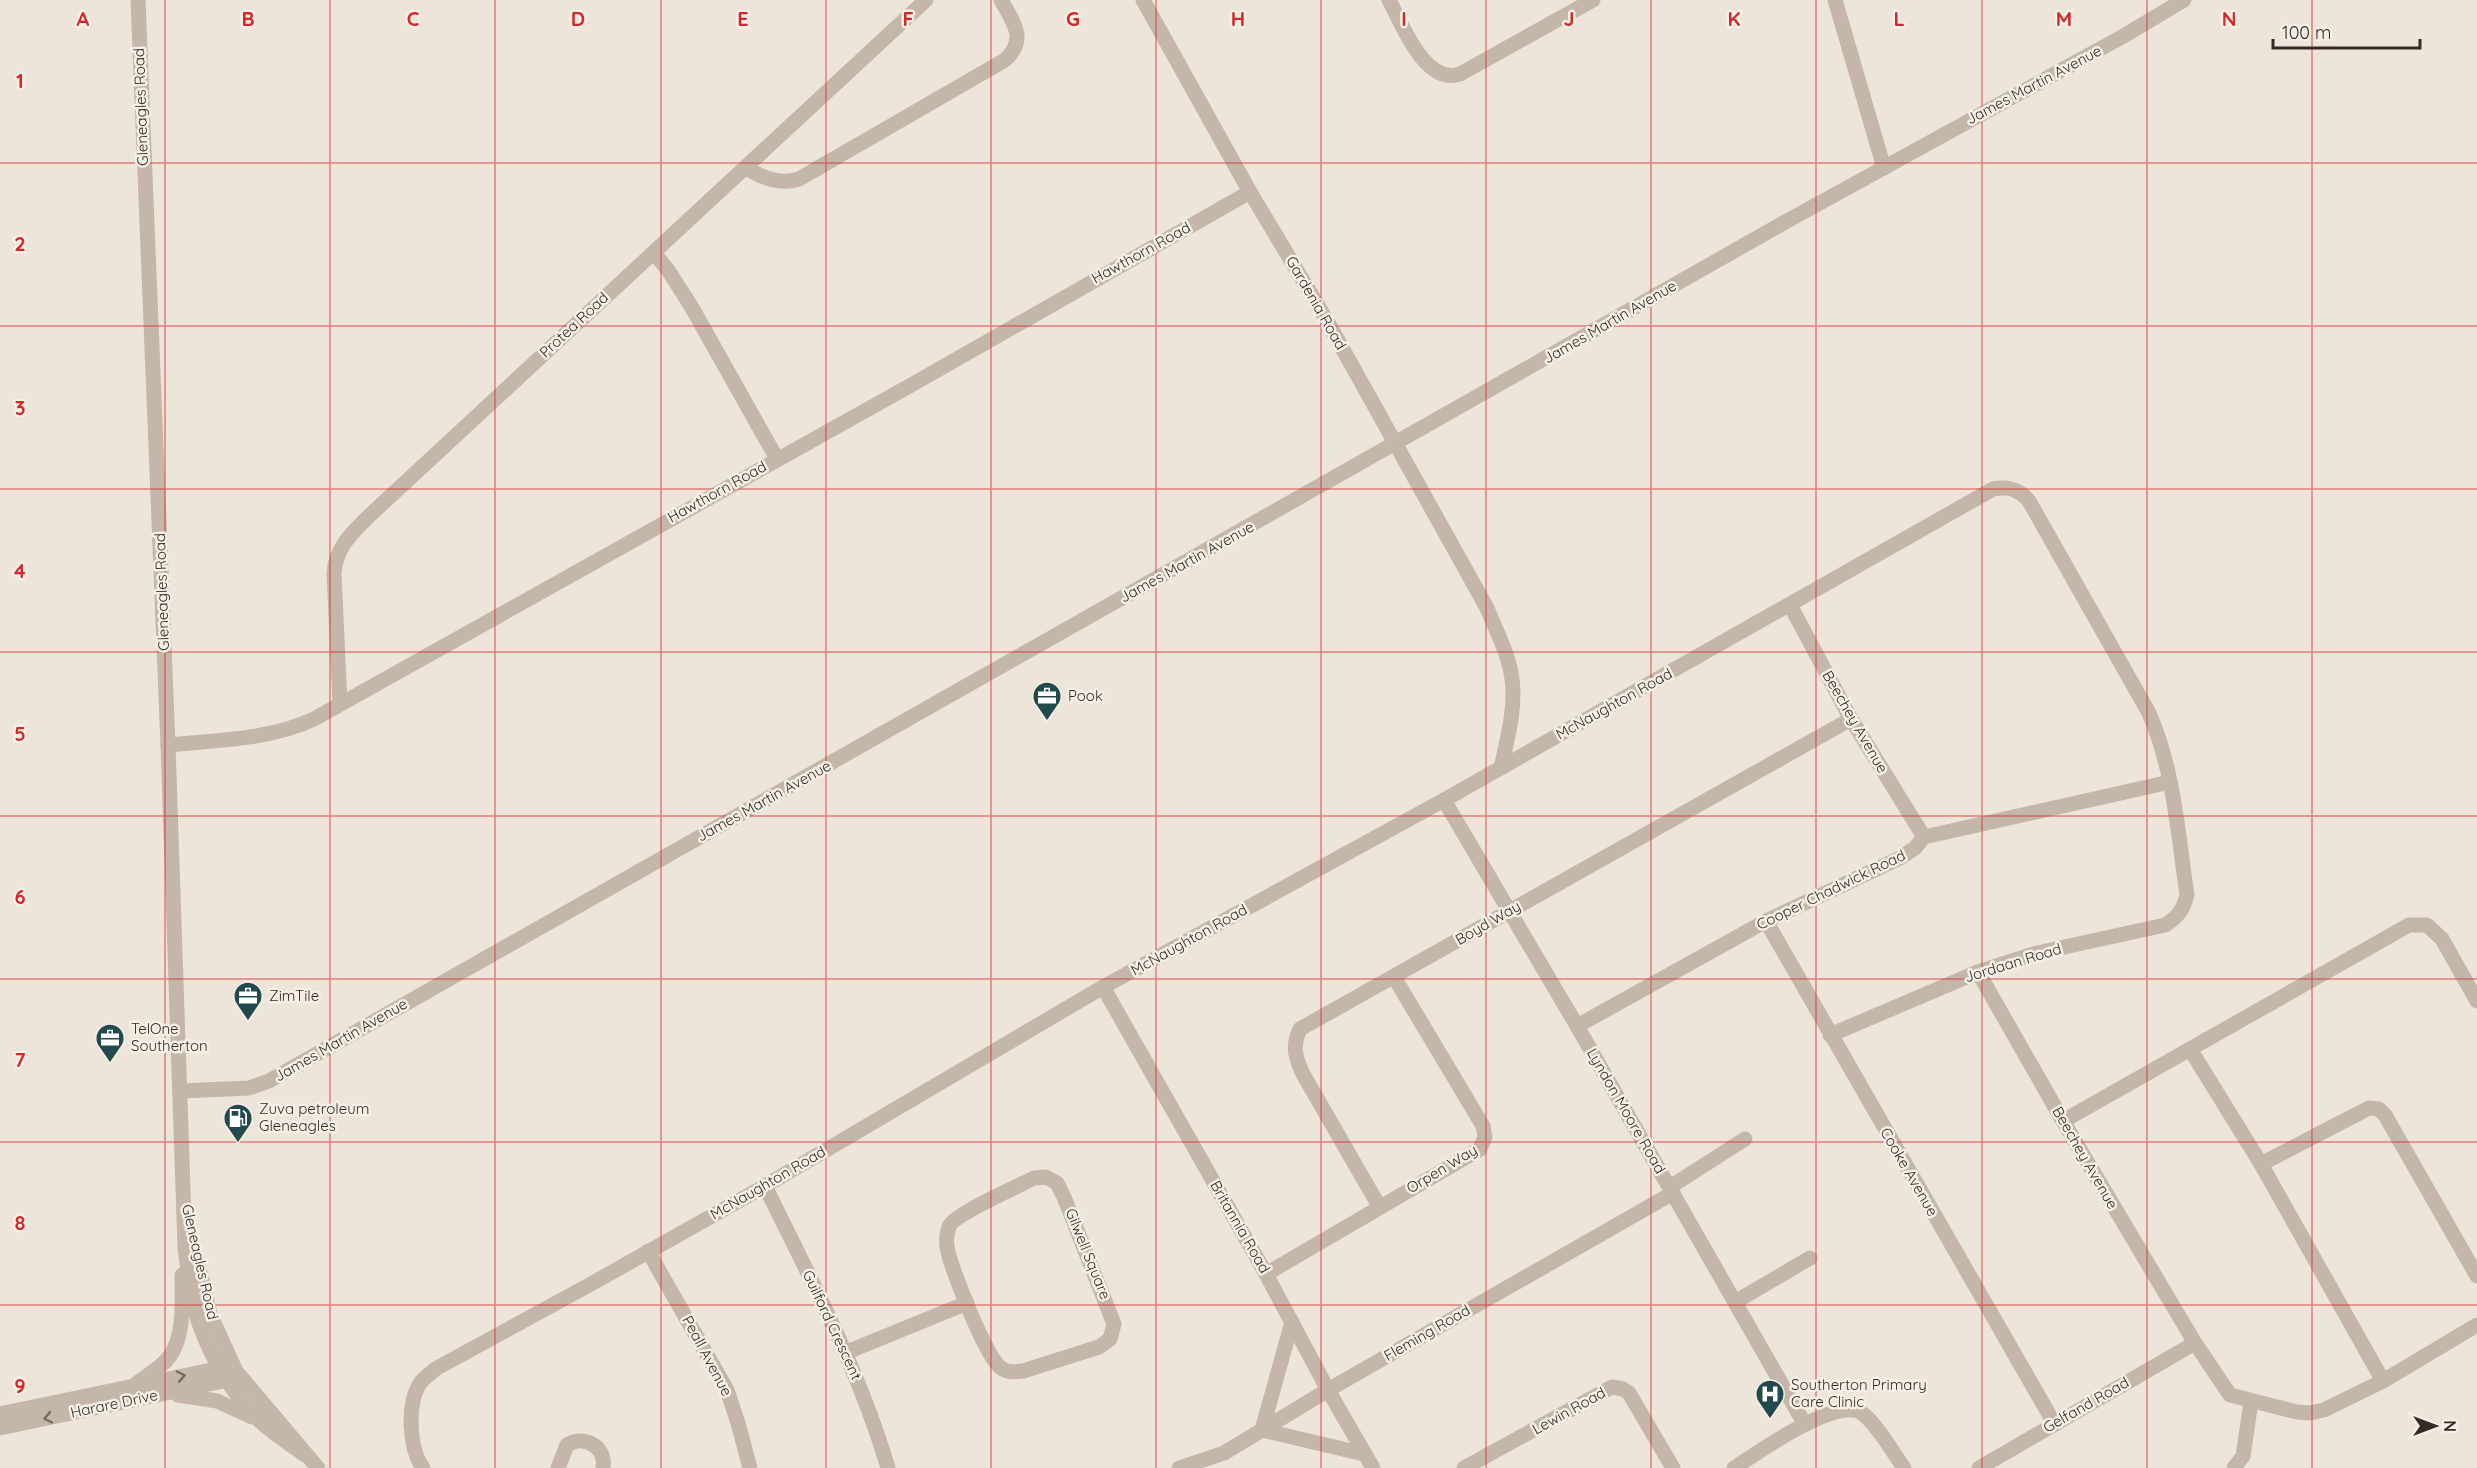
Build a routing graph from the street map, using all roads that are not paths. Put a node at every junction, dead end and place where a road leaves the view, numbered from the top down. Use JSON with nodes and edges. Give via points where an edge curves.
{"nodes":[{"id":1,"x":138,"y":0,"type":"edge"},
{"id":2,"x":926,"y":0,"type":"edge"},
{"id":3,"x":1000,"y":0,"type":"edge"},
{"id":4,"x":1143,"y":0,"type":"edge"},
{"id":5,"x":1389,"y":0,"type":"edge"},
{"id":6,"x":1593,"y":0,"type":"edge"},
{"id":7,"x":1834,"y":0,"type":"edge"},
{"id":8,"x":2184,"y":0,"type":"edge"},
{"id":9,"x":746,"y":168,"type":"junction"},
{"id":10,"x":1884,"y":168,"type":"junction"},
{"id":11,"x":1250,"y":192,"type":"junction"},
{"id":12,"x":654,"y":253,"type":"junction"},
{"id":13,"x":1395,"y":444,"type":"junction"},
{"id":14,"x":777,"y":459,"type":"junction"},
{"id":15,"x":1790,"y":604,"type":"junction"},
{"id":16,"x":340,"y":703,"type":"junction"},
{"id":17,"x":1851,"y":719,"type":"junction"},
{"id":18,"x":168,"y":745,"type":"junction"},
{"id":19,"x":1501,"y":768,"type":"junction"},
{"id":20,"x":2170,"y":782,"type":"junction"},
{"id":21,"x":1444,"y":800,"type":"junction"},
{"id":22,"x":1924,"y":837,"type":"junction"},
{"id":23,"x":1509,"y":911,"type":"junction"},
{"id":24,"x":1766,"y":921,"type":"junction"},
{"id":25,"x":1978,"y":972,"type":"junction"},
{"id":26,"x":1394,"y":977,"type":"junction"},
{"id":27,"x":1103,"y":987,"type":"junction"},
{"id":28,"x":2477,"y":1001,"type":"edge"},
{"id":29,"x":1577,"y":1026,"type":"junction"},
{"id":30,"x":1830,"y":1035,"type":"junction"},
{"id":31,"x":2190,"y":1049,"type":"junction"},
{"id":32,"x":180,"y":1091,"type":"junction"},
{"id":33,"x":2063,"y":1121,"type":"junction"},
{"id":34,"x":1745,"y":1139,"type":"dead end"},
{"id":35,"x":2261,"y":1164,"type":"junction"},
{"id":36,"x":183,"y":1185,"type":"junction"},
{"id":37,"x":765,"y":1186,"type":"junction"},
{"id":38,"x":1672,"y":1190,"type":"junction"},
{"id":39,"x":1379,"y":1206,"type":"junction"},
{"id":40,"x":185,"y":1248,"type":"junction"},
{"id":41,"x":648,"y":1251,"type":"junction"},
{"id":42,"x":1810,"y":1258,"type":"dead end"},
{"id":43,"x":1266,"y":1274,"type":"junction"},
{"id":44,"x":2477,"y":1276,"type":"edge"},
{"id":45,"x":1735,"y":1302,"type":"junction"},
{"id":46,"x":967,"y":1303,"type":"junction"},
{"id":47,"x":1292,"y":1322,"type":"junction"},
{"id":48,"x":2477,"y":1325,"type":"edge"},
{"id":49,"x":2195,"y":1343,"type":"junction"},
{"id":50,"x":847,"y":1352,"type":"junction"},
{"id":51,"x":228,"y":1373,"type":"junction"},
{"id":52,"x":2383,"y":1381,"type":"junction"},
{"id":53,"x":132,"y":1387,"type":"junction"},
{"id":54,"x":1328,"y":1390,"type":"junction"},
{"id":55,"x":164,"y":1393,"type":"junction"},
{"id":56,"x":2251,"y":1402,"type":"junction"},
{"id":57,"x":0,"y":1414,"type":"edge"},
{"id":58,"x":260,"y":1421,"type":"junction"},
{"id":59,"x":1804,"y":1423,"type":"junction"},
{"id":60,"x":2054,"y":1423,"type":"junction"},
{"id":61,"x":0,"y":1428,"type":"edge"},
{"id":62,"x":1263,"y":1430,"type":"junction"},
{"id":63,"x":1364,"y":1454,"type":"junction"},
{"id":64,"x":305,"y":1455,"type":"junction"},
{"id":65,"x":318,"y":1468,"type":"edge"},
{"id":66,"x":423,"y":1468,"type":"edge"},
{"id":67,"x":558,"y":1468,"type":"edge"},
{"id":68,"x":603,"y":1468,"type":"edge"},
{"id":69,"x":750,"y":1468,"type":"edge"},
{"id":70,"x":888,"y":1468,"type":"edge"},
{"id":71,"x":1179,"y":1468,"type":"edge"},
{"id":72,"x":1373,"y":1468,"type":"edge"},
{"id":73,"x":1464,"y":1468,"type":"edge"},
{"id":74,"x":1673,"y":1468,"type":"edge"},
{"id":75,"x":1734,"y":1468,"type":"edge"},
{"id":76,"x":1904,"y":1468,"type":"edge"},
{"id":77,"x":1979,"y":1468,"type":"edge"},
{"id":78,"x":2234,"y":1468,"type":"edge"}],
"edges":[{"from":1,"to":18,"type":"street","name":"Gleneagles Road"},
{"from":2,"to":9,"type":"street","name":"Protea Road"},
{"from":3,"to":9,"type":"street","via":[[1018,35],[1017,45],[1005,60],[799,179],[768,179]]},
{"from":4,"to":11,"type":"street","name":"Gardenia Road"},
{"from":5,"to":6,"type":"street","via":[[1420,56],[1444,76],[1460,74]]},
{"from":7,"to":10,"type":"street"},
{"from":8,"to":10,"type":"street","name":"James Martin Avenue"},
{"from":9,"to":12,"type":"street","name":"Protea Road"},
{"from":10,"to":13,"type":"street","name":"James Martin Avenue"},
{"from":11,"to":13,"type":"street","name":"Gardenia Road"},
{"from":11,"to":14,"type":"street","name":"Hawthorn Road"},
{"from":12,"to":14,"type":"street","via":[[692,306]]},
{"from":12,"to":16,"type":"street","name":"Protea Road","via":[[345,541],[337,555],[334,573]]},
{"from":13,"to":19,"type":"street","name":"Gardenia Road","via":[[1487,608],[1507,656],[1512,680],[1511,718]]},
{"from":13,"to":32,"type":"street","name":"James Martin Avenue","via":[[269,1081],[249,1088]]},
{"from":14,"to":16,"type":"street","name":"Hawthorn Road"},
{"from":15,"to":17,"type":"street","name":"Beechey Avenue"},
{"from":15,"to":19,"type":"street","name":"McNaughton Road"},
{"from":15,"to":20,"type":"street","name":"McNaughton Road","via":[[1993,489],[2012,488],[2023,493],[2149,713]]},
{"from":16,"to":18,"type":"street","name":"Hawthorn Road","via":[[314,719],[284,730]]},
{"from":17,"to":22,"type":"street","name":"Beechey Avenue"},
{"from":17,"to":23,"type":"street","name":"Boyd Way"},
{"from":18,"to":32,"type":"street","name":"Gleneagles Road"},
{"from":19,"to":21,"type":"street","name":"McNaughton Road"},
{"from":20,"to":22,"type":"street","name":"Cooper Chadwick Road"},
{"from":20,"to":25,"type":"street","name":"Jordaan Road","via":[[2187,895],[2184,909],[2176,918],[2165,925],[2037,953]]},
{"from":21,"to":23,"type":"street","name":"Lyndon Moore Road"},
{"from":21,"to":27,"type":"street","name":"McNaughton Road"},
{"from":22,"to":24,"type":"street","name":"Cooper Chadwick Road","via":[[1900,858]]},
{"from":23,"to":26,"type":"street","name":"Boyd Way"},
{"from":23,"to":29,"type":"street","name":"Lyndon Moore Road"},
{"from":24,"to":29,"type":"street","name":"Cooper Chadwick Road"},
{"from":24,"to":30,"type":"street","name":"Cooke Avenue"},
{"from":25,"to":30,"type":"street","name":"Jordaan Road"},
{"from":25,"to":33,"type":"street","name":"Beechey Avenue"},
{"from":26,"to":39,"type":"street","name":"Boyd Way","via":[[1300,1029],[1294,1042],[1303,1074]]},
{"from":26,"to":39,"type":"street","name":"Orpen Way","via":[[1483,1126],[1485,1137],[1480,1149]]},
{"from":27,"to":37,"type":"street","name":"McNaughton Road"},
{"from":27,"to":43,"type":"street","name":"Britannia Road"},
{"from":28,"to":31,"type":"street","via":[[2442,939],[2427,925],[2409,925]]},
{"from":29,"to":38,"type":"street","name":"Lyndon Moore Road"},
{"from":30,"to":60,"type":"street","name":"Cooke Avenue"},
{"from":31,"to":33,"type":"street"},
{"from":31,"to":35,"type":"street"},
{"from":32,"to":36,"type":"street","name":"Gleneagles Road"},
{"from":33,"to":49,"type":"street","name":"Beechey Avenue"},
{"from":34,"to":38,"type":"street","name":"Fleming Road"},
{"from":35,"to":44,"type":"street","via":[[2369,1108],[2379,1109]]},
{"from":35,"to":52,"type":"street"},
{"from":36,"to":40,"type":"street","name":"Gleneagles Road"},
{"from":36,"to":51,"type":"street","name":"Gleneagles Road","via":[[200,1277]]},
{"from":37,"to":41,"type":"street","name":"McNaughton Road"},
{"from":37,"to":50,"type":"street","name":"Guilford Crescent"},
{"from":38,"to":45,"type":"street","name":"Lyndon Moore Road"},
{"from":38,"to":54,"type":"street","name":"Fleming Road"},
{"from":39,"to":43,"type":"street","name":"Orpen Way"},
{"from":40,"to":51,"type":"street","name":"Gleneagles Road","via":[[194,1305],[209,1346]]},
{"from":40,"to":53,"type":"street","via":[[180,1326],[174,1349],[169,1358]]},
{"from":41,"to":66,"type":"street","name":"McNaughton Road","via":[[436,1368],[418,1388],[412,1411],[414,1452]]},
{"from":41,"to":69,"type":"street","name":"Peall Avenue","via":[[726,1390]]},
{"from":42,"to":45,"type":"street"},
{"from":43,"to":47,"type":"street","name":"Britannia Road"},
{"from":45,"to":59,"type":"street","name":"Lyndon Moore Road"},
{"from":46,"to":46,"type":"street","name":"Gilwell Square","via":[[946,1246],[951,1223],[1034,1178],[1046,1177],[1057,1183],[1109,1306],[1114,1324],[1110,1339],[1099,1347],[1010,1372],[992,1359]]},
{"from":46,"to":50,"type":"street"},
{"from":47,"to":54,"type":"street","name":"Britannia Road"},
{"from":47,"to":62,"type":"street"},
{"from":48,"to":52,"type":"street","name":"Beechey Avenue"},
{"from":49,"to":56,"type":"street","name":"Beechey Avenue","via":[[2230,1395]]},
{"from":49,"to":60,"type":"street","name":"Gelfand Road"},
{"from":50,"to":70,"type":"street","name":"Guilford Crescent"},
{"from":53,"to":51,"type":"street","name":"Harare Drive","one_way":true},
{"from":51,"to":55,"type":"street","name":"Harare Drive"},
{"from":51,"to":58,"type":"street"},
{"from":51,"to":64,"type":"street"},
{"from":52,"to":56,"type":"street","name":"Beechey Avenue","via":[[2310,1413]]},
{"from":53,"to":57,"type":"street","name":"Harare Drive"},
{"from":54,"to":62,"type":"street","name":"Fleming Road"},
{"from":54,"to":63,"type":"street","name":"Britannia Road"},
{"from":55,"to":58,"type":"street","via":[[217,1401]]},
{"from":55,"to":61,"type":"street","name":"Harare Drive","one_way":true},
{"from":56,"to":78,"type":"street","via":[[2243,1455]]},
{"from":58,"to":64,"type":"street"},
{"from":59,"to":75,"type":"street"},
{"from":59,"to":76,"type":"street","via":[[1845,1410],[1857,1411],[1867,1418]]},
{"from":60,"to":77,"type":"street","name":"Gelfand Road"},
{"from":62,"to":63,"type":"street"},
{"from":62,"to":71,"type":"street","name":"Fleming Road","via":[[1224,1454]]},
{"from":63,"to":72,"type":"street","name":"Britannia Road"},
{"from":64,"to":65,"type":"street"},
{"from":67,"to":68,"type":"street","via":[[567,1445],[582,1440],[603,1456]]},
{"from":73,"to":74,"type":"street","name":"Lewin Road","via":[[1612,1387],[1629,1393]]}]}
